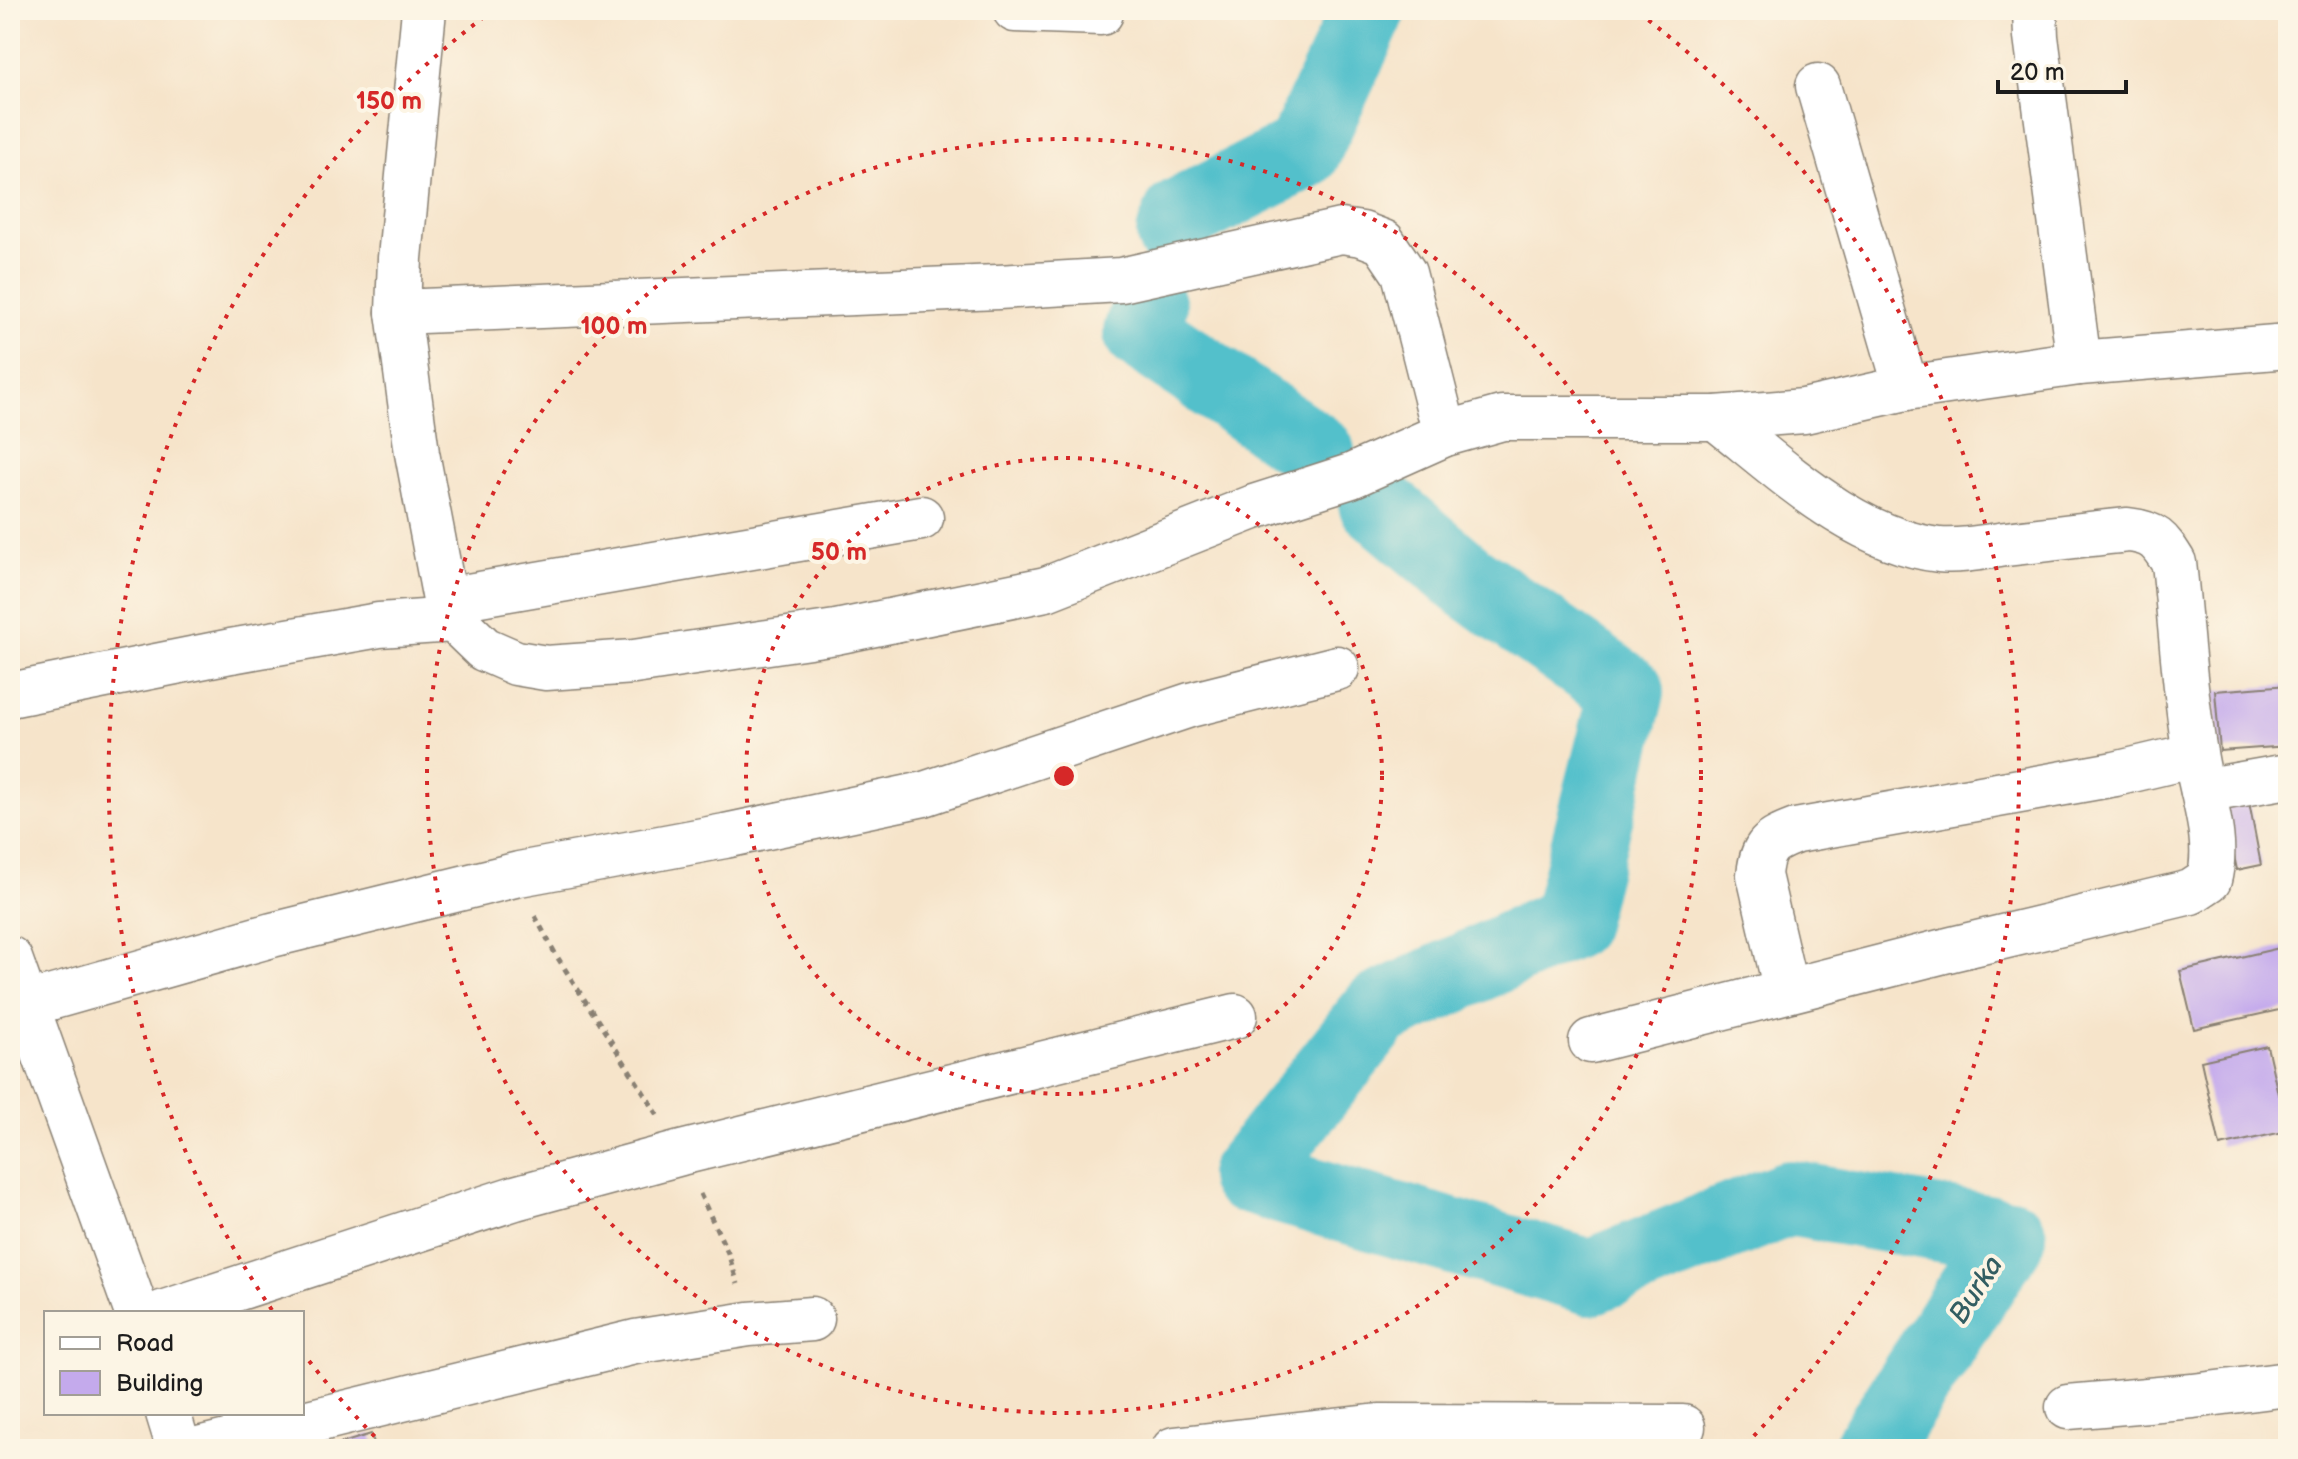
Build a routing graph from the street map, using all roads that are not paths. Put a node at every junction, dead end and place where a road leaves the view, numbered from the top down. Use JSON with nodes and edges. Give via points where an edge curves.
{"nodes":[{"id":1,"x":424,"y":10,"type":"edge"},
{"id":2,"x":1015,"y":10,"type":"edge"},
{"id":3,"x":2035,"y":10,"type":"edge"},
{"id":4,"x":1101,"y":13,"type":"dead end"},
{"id":5,"x":1818,"y":86,"type":"dead end"},
{"id":6,"x":398,"y":312,"type":"junction"},
{"id":7,"x":2288,"y":346,"type":"edge"},
{"id":8,"x":2079,"y":363,"type":"junction"},
{"id":9,"x":1906,"y":388,"type":"junction"},
{"id":10,"x":1716,"y":418,"type":"junction"},
{"id":11,"x":1445,"y":434,"type":"junction"},
{"id":12,"x":921,"y":518,"type":"dead end"},
{"id":13,"x":449,"y":610,"type":"junction"},
{"id":14,"x":1337,"y":668,"type":"dead end"},
{"id":15,"x":10,"y":695,"type":"edge"},
{"id":16,"x":2199,"y":773,"type":"junction"},
{"id":17,"x":2288,"y":776,"type":"edge"},
{"id":18,"x":10,"y":959,"type":"edge"},
{"id":19,"x":1786,"y":991,"type":"junction"},
{"id":20,"x":25,"y":1005,"type":"junction"},
{"id":21,"x":1235,"y":1016,"type":"dead end"},
{"id":22,"x":1591,"y":1041,"type":"dead end"},
{"id":23,"x":136,"y":1311,"type":"edge"},
{"id":24,"x":168,"y":1311,"type":"edge"},
{"id":25,"x":812,"y":1319,"type":"dead end"},
{"id":26,"x":2288,"y":1384,"type":"edge"},
{"id":27,"x":2068,"y":1407,"type":"dead end"},
{"id":28,"x":169,"y":1415,"type":"edge"},
{"id":29,"x":1683,"y":1427,"type":"dead end"},
{"id":30,"x":179,"y":1449,"type":"edge"},
{"id":31,"x":198,"y":1449,"type":"edge"},
{"id":32,"x":1174,"y":1449,"type":"edge"}],
"edges":[{"from":1,"to":6,"type":"street"},
{"from":2,"to":4,"type":"street"},
{"from":3,"to":8,"type":"street"},
{"from":5,"to":9,"type":"street"},
{"from":6,"to":11,"type":"street","via":[[1121,280],[1341,231],[1383,242],[1404,273]]},
{"from":6,"to":13,"type":"street","via":[[417,453]]},
{"from":7,"to":8,"type":"street"},
{"from":8,"to":9,"type":"street"},
{"from":9,"to":10,"type":"street","via":[[1804,411]]},
{"from":10,"to":11,"type":"street","via":[[1502,418]]},
{"from":10,"to":16,"type":"street","via":[[1853,522],[1909,545],[1943,551],[2128,530],[2160,541],[2174,563]]},
{"from":11,"to":13,"type":"street","via":[[1351,476],[1254,507],[1046,589],[836,632],[634,662],[546,668],[516,663],[484,649]]},
{"from":12,"to":13,"type":"street"},
{"from":13,"to":15,"type":"street"},
{"from":14,"to":20,"type":"street","via":[[1190,705],[924,794],[519,874],[272,935]]},
{"from":16,"to":17,"type":"street"},
{"from":16,"to":19,"type":"street","via":[[2213,865],[2209,880],[2191,892]]},
{"from":16,"to":19,"type":"street","via":[[2115,774],[1796,831],[1772,840],[1760,860],[1759,875]]},
{"from":18,"to":20,"type":"street"},
{"from":19,"to":22,"type":"street"},
{"from":20,"to":23,"type":"street"},
{"from":21,"to":24,"type":"street","via":[[515,1198]]},
{"from":25,"to":31,"type":"street","via":[[635,1342]]},
{"from":26,"to":27,"type":"street"},
{"from":28,"to":30,"type":"street"},
{"from":29,"to":32,"type":"street","via":[[1379,1426]]}]}
